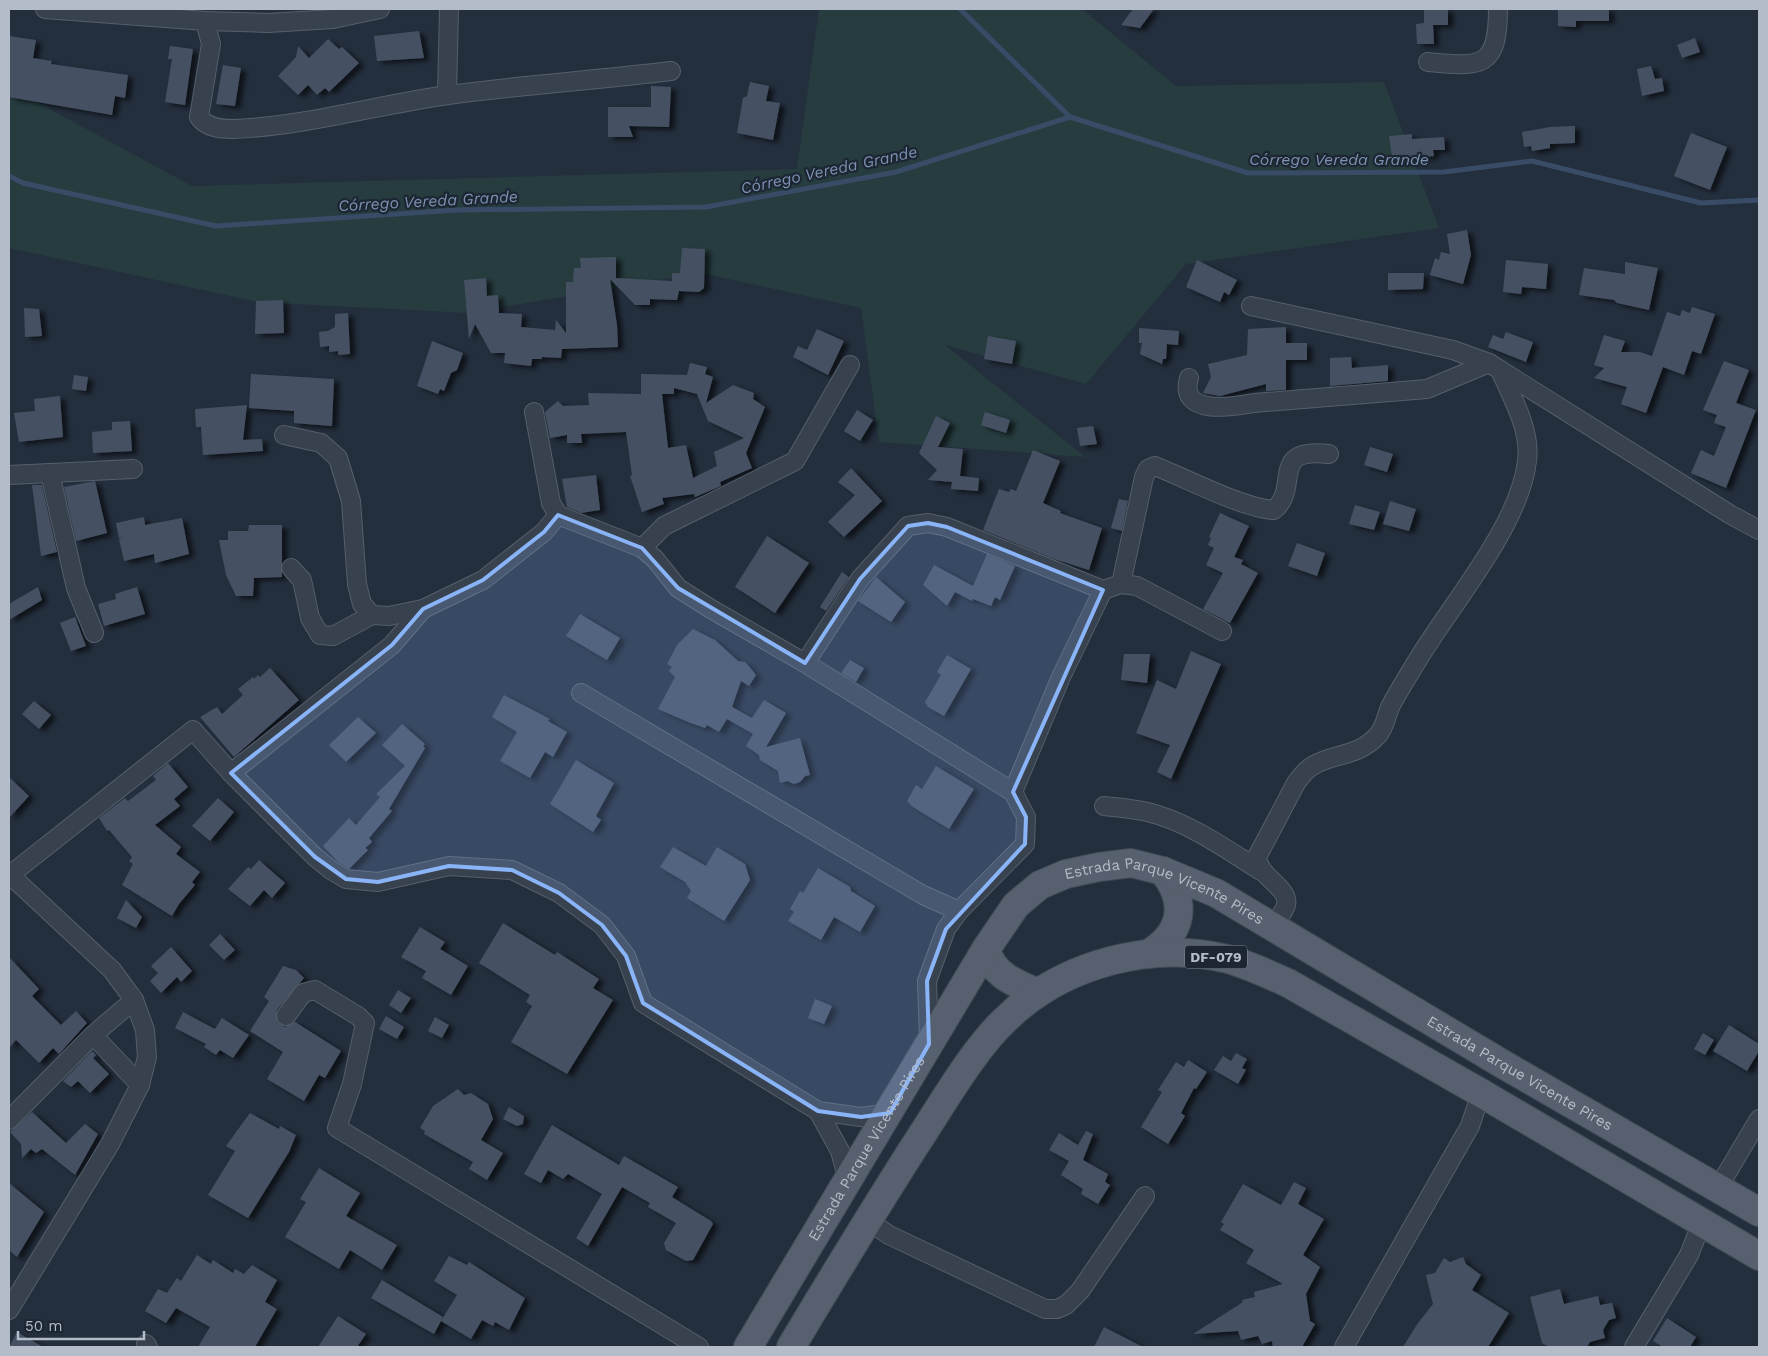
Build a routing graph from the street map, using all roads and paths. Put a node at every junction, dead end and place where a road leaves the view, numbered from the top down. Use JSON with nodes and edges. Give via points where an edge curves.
{"nodes":[{"id":1,"x":45,"y":9,"type":"edge"},
{"id":2,"x":380,"y":9,"type":"edge"},
{"id":3,"x":449,"y":9,"type":"edge"},
{"id":4,"x":1498,"y":14,"type":"edge"},
{"id":5,"x":205,"y":21,"type":"junction"},
{"id":6,"x":1428,"y":62,"type":"dead end"},
{"id":7,"x":671,"y":71,"type":"dead end"},
{"id":8,"x":447,"y":96,"type":"junction"},
{"id":9,"x":1251,"y":306,"type":"dead end"},
{"id":10,"x":850,"y":365,"type":"dead end"},
{"id":11,"x":1495,"y":368,"type":"junction"},
{"id":12,"x":1189,"y":378,"type":"dead end"},
{"id":13,"x":534,"y":412,"type":"dead end"},
{"id":14,"x":284,"y":435,"type":"dead end"},
{"id":15,"x":1329,"y":454,"type":"dead end"},
{"id":16,"x":133,"y":469,"type":"dead end"},
{"id":17,"x":50,"y":473,"type":"junction"},
{"id":18,"x":9,"y":475,"type":"edge"},
{"id":19,"x":558,"y":515,"type":"junction"},
{"id":20,"x":1759,"y":530,"type":"edge"},
{"id":21,"x":642,"y":548,"type":"junction"},
{"id":22,"x":291,"y":568,"type":"dead end"},
{"id":23,"x":1121,"y":584,"type":"junction"},
{"id":24,"x":1103,"y":590,"type":"junction"},
{"id":25,"x":423,"y":609,"type":"junction"},
{"id":26,"x":372,"y":615,"type":"junction"},
{"id":27,"x":1222,"y":631,"type":"dead end"},
{"id":28,"x":94,"y":633,"type":"dead end"},
{"id":29,"x":805,"y":663,"type":"junction"},
{"id":30,"x":581,"y":693,"type":"dead end"},
{"id":31,"x":231,"y":773,"type":"junction"},
{"id":32,"x":1013,"y":792,"type":"junction"},
{"id":33,"x":1104,"y":806,"type":"dead end"},
{"id":34,"x":1163,"y":871,"type":"junction"},
{"id":35,"x":1261,"y":871,"type":"junction"},
{"id":36,"x":9,"y":875,"type":"edge"},
{"id":37,"x":959,"y":911,"type":"junction"},
{"id":38,"x":1271,"y":928,"type":"junction"},
{"id":39,"x":986,"y":949,"type":"junction"},
{"id":40,"x":1148,"y":954,"type":"junction"},
{"id":41,"x":1036,"y":992,"type":"junction"},
{"id":42,"x":134,"y":1000,"type":"junction"},
{"id":43,"x":286,"y":1016,"type":"dead end"},
{"id":44,"x":93,"y":1035,"type":"junction"},
{"id":45,"x":929,"y":1044,"type":"junction"},
{"id":46,"x":140,"y":1084,"type":"junction"},
{"id":47,"x":1481,"y":1093,"type":"junction"},
{"id":48,"x":818,"y":1111,"type":"junction"},
{"id":49,"x":890,"y":1112,"type":"junction"},
{"id":50,"x":1759,"y":1118,"type":"edge"},
{"id":51,"x":9,"y":1120,"type":"edge"},
{"id":52,"x":848,"y":1180,"type":"junction"},
{"id":53,"x":1718,"y":1188,"type":"junction"},
{"id":54,"x":1145,"y":1196,"type":"dead end"},
{"id":55,"x":1759,"y":1212,"type":"edge"},
{"id":56,"x":867,"y":1220,"type":"junction"},
{"id":57,"x":1702,"y":1222,"type":"junction"},
{"id":58,"x":1759,"y":1256,"type":"edge"},
{"id":59,"x":9,"y":1310,"type":"edge"},
{"id":60,"x":699,"y":1347,"type":"edge"},
{"id":61,"x":748,"y":1347,"type":"edge"},
{"id":62,"x":791,"y":1347,"type":"edge"},
{"id":63,"x":1344,"y":1347,"type":"edge"},
{"id":64,"x":1634,"y":1347,"type":"edge"}],
"edges":[{"from":1,"to":5,"type":"street"},
{"from":2,"to":5,"type":"street","via":[[333,19],[268,23]]},
{"from":3,"to":8,"type":"street"},
{"from":4,"to":6,"type":"street","via":[[1493,52],[1478,64]]},
{"from":5,"to":8,"type":"street","via":[[210,44],[199,118],[203,124],[232,129],[298,124]]},
{"from":7,"to":8,"type":"street"},
{"from":9,"to":11,"type":"street","via":[[1452,350]]},
{"from":10,"to":21,"type":"street","via":[[795,461],[664,526]]},
{"from":11,"to":12,"type":"street","via":[[1427,390],[1230,407],[1200,405],[1189,397],[1186,388]]},
{"from":11,"to":20,"type":"street"},
{"from":11,"to":35,"type":"street","via":[[1526,432],[1528,459],[1524,480],[1512,509],[1418,660],[1379,734],[1346,756],[1317,763],[1296,783],[1256,857]]},
{"from":13,"to":19,"type":"street","via":[[551,503]]},
{"from":14,"to":26,"type":"street","via":[[322,443],[338,458],[351,501],[357,584],[362,604]]},
{"from":15,"to":23,"type":"street","via":[[1306,453],[1293,460],[1280,505],[1274,510],[1242,502],[1155,466],[1148,469]]},
{"from":16,"to":17,"type":"street"},
{"from":17,"to":18,"type":"street"},
{"from":17,"to":28,"type":"street","via":[[76,588]]},
{"from":19,"to":21,"type":"street"},
{"from":19,"to":25,"type":"street","via":[[544,532],[483,580]]},
{"from":21,"to":29,"type":"street","via":[[678,588]]},
{"from":22,"to":26,"type":"street","via":[[302,580],[310,618],[320,635],[333,636]]},
{"from":23,"to":24,"type":"street"},
{"from":23,"to":27,"type":"street","via":[[1137,586]]},
{"from":24,"to":29,"type":"street","via":[[947,527],[928,523],[908,526],[860,579]]},
{"from":24,"to":32,"type":"street","via":[[1061,678]]},
{"from":25,"to":26,"type":"street","via":[[389,616]]},
{"from":25,"to":31,"type":"street","via":[[392,645]]},
{"from":29,"to":32,"type":"street"},
{"from":30,"to":37,"type":"street","via":[[923,895]]},
{"from":31,"to":36,"type":"street","via":[[193,730]]},
{"from":31,"to":48,"type":"street","via":[[315,857],[346,879],[378,882],[449,866],[512,870],[559,893],[602,924],[626,956],[643,1003]]},
{"from":32,"to":37,"type":"street","via":[[1026,817],[1025,844]]},
{"from":33,"to":35,"type":"street","via":[[1160,815]]},
{"from":34,"to":38,"type":"main road","name":"Estrada Parque Vicente Pires","via":[[1216,893]]},
{"from":34,"to":39,"type":"main road","name":"Estrada Parque Vicente Pires","via":[[1131,863],[1066,874],[1040,886],[1016,905]]},
{"from":34,"to":40,"type":"main road","via":[[1179,900],[1178,917],[1173,932],[1162,946]]},
{"from":35,"to":38,"type":"street","via":[[1282,889],[1286,897],[1286,906]]},
{"from":36,"to":42,"type":"street","via":[[112,970]]},
{"from":37,"to":45,"type":"street","via":[[946,929],[927,981]]},
{"from":38,"to":53,"type":"main road","name":"Estrada Parque Vicente Pires"},
{"from":39,"to":41,"type":"main road","via":[[999,973]]},
{"from":39,"to":45,"type":"main road","name":"Estrada Parque Vicente Pires"},
{"from":40,"to":41,"type":"main road","number":"DF-079","via":[[1085,968]]},
{"from":40,"to":47,"type":"main road","number":"DF-079","via":[[1199,954],[1228,959],[1260,970]]},
{"from":41,"to":56,"type":"main road","number":"DF-079","via":[[1005,1019],[975,1056]]},
{"from":42,"to":44,"type":"street"},
{"from":42,"to":46,"type":"street","via":[[145,1030],[147,1057]]},
{"from":43,"to":60,"type":"street","via":[[303,992],[315,990],[365,1023],[352,1084],[337,1128]]},
{"from":44,"to":46,"type":"street"},
{"from":44,"to":51,"type":"street"},
{"from":45,"to":49,"type":"main road","name":"Estrada Parque Vicente Pires"},
{"from":46,"to":59,"type":"street","via":[[110,1144]]},
{"from":47,"to":57,"type":"main road","number":"DF-079"},
{"from":47,"to":63,"type":"street","via":[[1470,1126]]},
{"from":48,"to":49,"type":"street","via":[[861,1117]]},
{"from":48,"to":52,"type":"street","via":[[840,1151]]},
{"from":49,"to":52,"type":"main road","name":"Estrada Parque Vicente Pires"},
{"from":50,"to":53,"type":"street"},
{"from":52,"to":61,"type":"main road","name":"Estrada Parque Vicente Pires"},
{"from":53,"to":55,"type":"main road","name":"Estrada Parque Vicente Pires"},
{"from":54,"to":56,"type":"street","via":[[1080,1290],[1066,1305],[1057,1309],[1045,1309],[889,1235]]},
{"from":56,"to":62,"type":"main road","number":"DF-079"},
{"from":57,"to":58,"type":"main road","number":"DF-079"},
{"from":57,"to":64,"type":"street","via":[[1689,1255]]}]}
